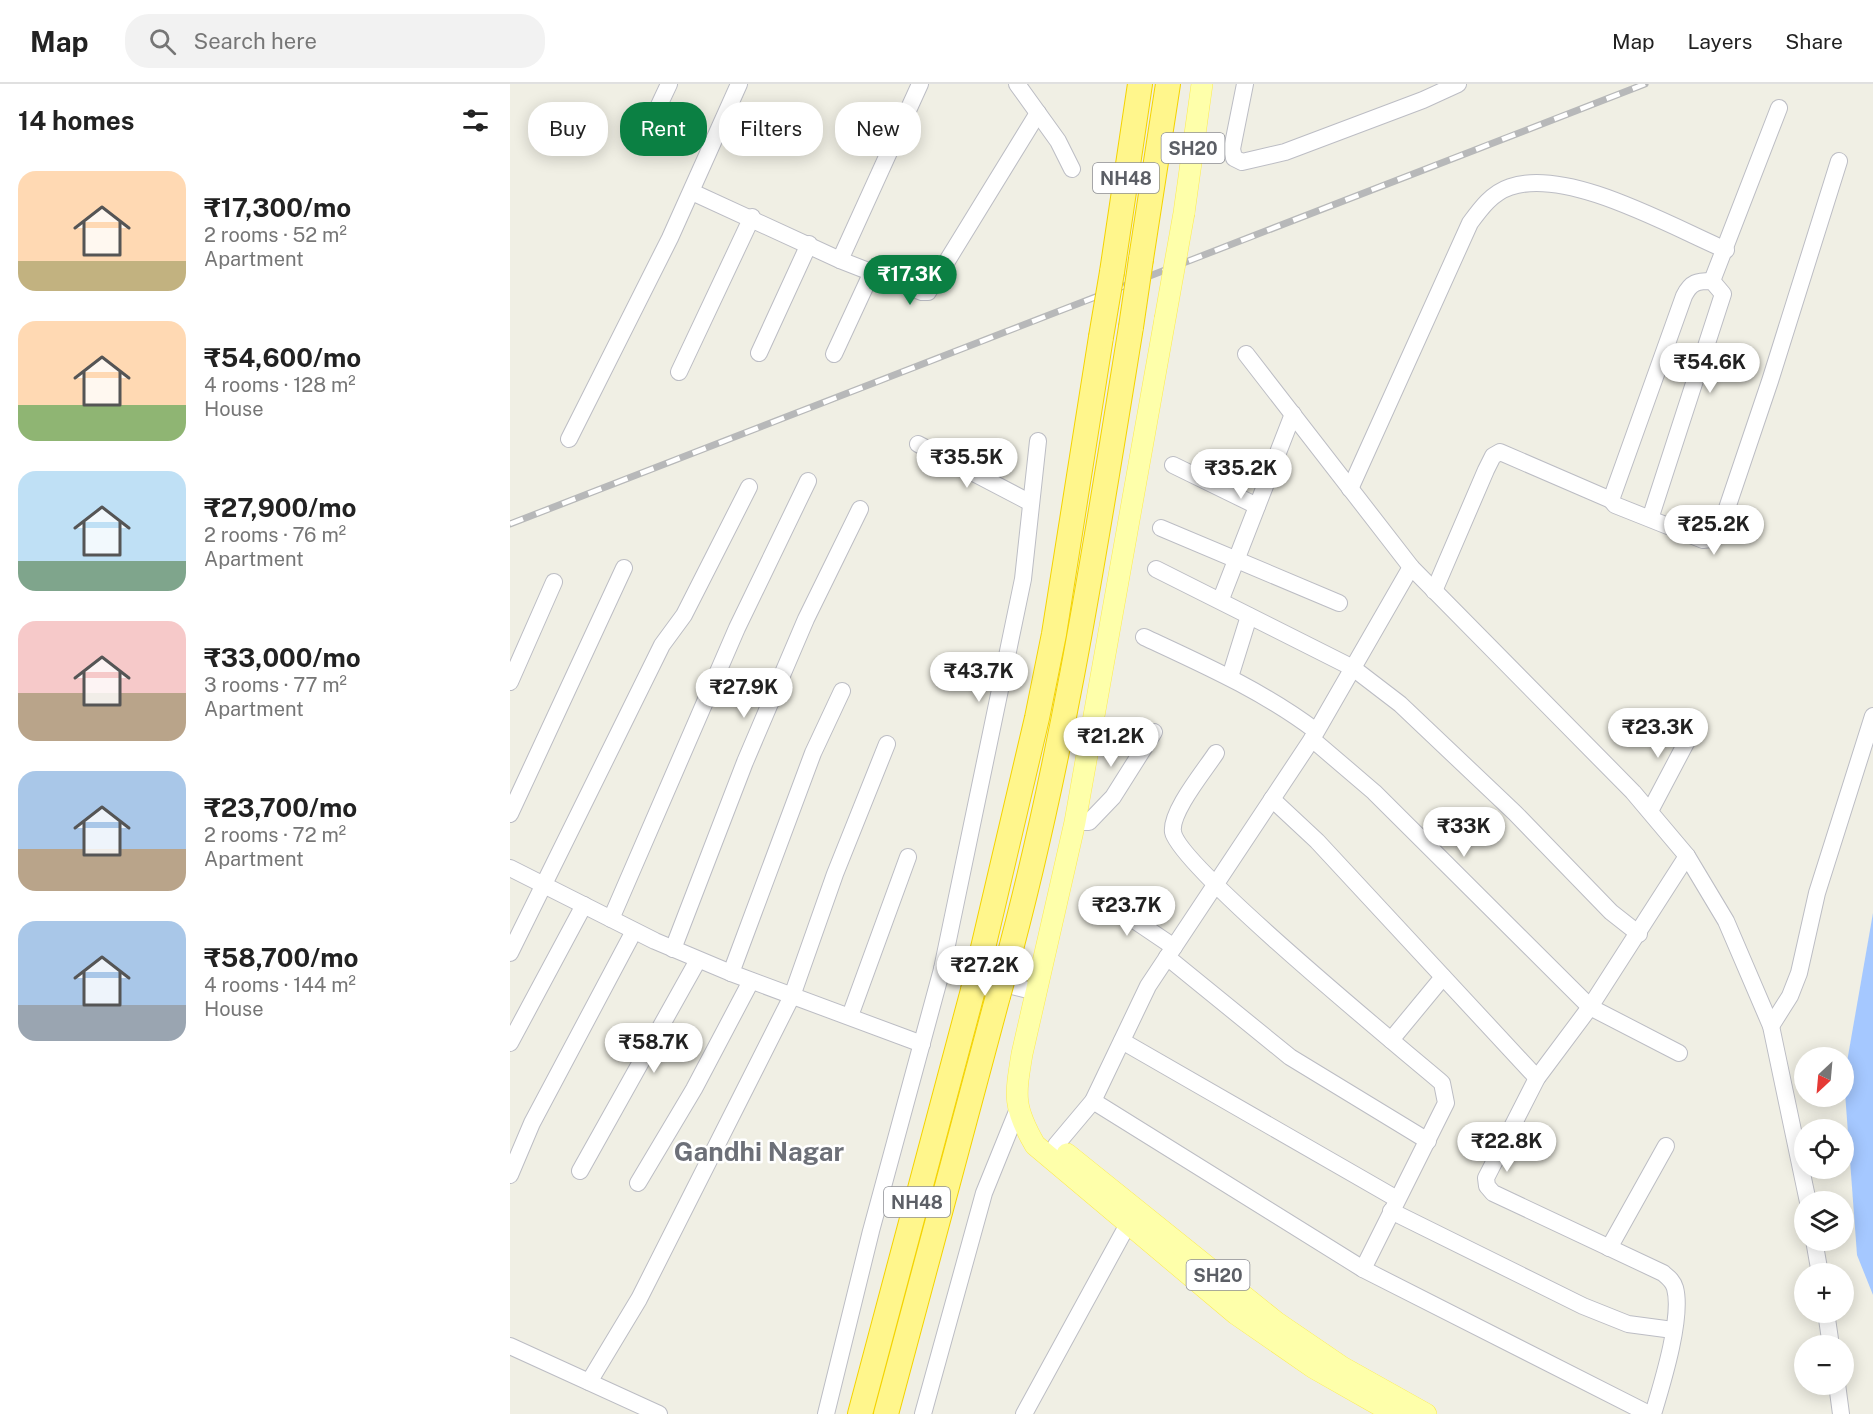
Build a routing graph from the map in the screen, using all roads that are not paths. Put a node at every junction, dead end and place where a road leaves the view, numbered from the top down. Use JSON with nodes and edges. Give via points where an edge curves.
{"nodes":[{"id":1,"x":669,"y":84,"type":"edge"},
{"id":2,"x":739,"y":84,"type":"edge"},
{"id":3,"x":920,"y":84,"type":"edge"},
{"id":4,"x":1140,"y":84,"type":"edge"},
{"id":5,"x":1168,"y":84,"type":"edge"},
{"id":6,"x":1202,"y":84,"type":"edge"},
{"id":7,"x":1245,"y":84,"type":"edge"},
{"id":8,"x":1458,"y":84,"type":"edge"},
{"id":9,"x":1020,"y":85,"type":"edge"},
{"id":10,"x":661,"y":102,"type":"edge"},
{"id":11,"x":1779,"y":108,"type":"dead end"},
{"id":12,"x":1038,"y":113,"type":"junction"},
{"id":13,"x":1839,"y":161,"type":"dead end"},
{"id":14,"x":1072,"y":169,"type":"dead end"},
{"id":15,"x":692,"y":192,"type":"junction"},
{"id":16,"x":752,"y":217,"type":"junction"},
{"id":17,"x":809,"y":244,"type":"junction"},
{"id":18,"x":1726,"y":250,"type":"junction"},
{"id":19,"x":840,"y":260,"type":"junction"},
{"id":20,"x":872,"y":272,"type":"junction"},
{"id":21,"x":1712,"y":281,"type":"junction"},
{"id":22,"x":759,"y":353,"type":"dead end"},
{"id":23,"x":834,"y":354,"type":"dead end"},
{"id":24,"x":1246,"y":354,"type":"dead end"},
{"id":25,"x":679,"y":372,"type":"dead end"},
{"id":26,"x":1293,"y":414,"type":"junction"},
{"id":27,"x":568,"y":439,"type":"dead end"},
{"id":28,"x":1038,"y":441,"type":"dead end"},
{"id":29,"x":918,"y":444,"type":"dead end"},
{"id":30,"x":1173,"y":465,"type":"dead end"},
{"id":31,"x":808,"y":482,"type":"dead end"},
{"id":32,"x":749,"y":487,"type":"dead end"},
{"id":33,"x":1350,"y":489,"type":"junction"},
{"id":34,"x":1611,"y":500,"type":"junction"},
{"id":35,"x":1031,"y":503,"type":"junction"},
{"id":36,"x":1257,"y":506,"type":"junction"},
{"id":37,"x":860,"y":509,"type":"dead end"},
{"id":38,"x":1650,"y":519,"type":"junction"},
{"id":39,"x":1161,"y":528,"type":"dead end"},
{"id":40,"x":1236,"y":560,"type":"junction"},
{"id":41,"x":1411,"y":567,"type":"junction"},
{"id":42,"x":624,"y":568,"type":"dead end"},
{"id":43,"x":1156,"y":569,"type":"dead end"},
{"id":44,"x":554,"y":582,"type":"dead end"},
{"id":45,"x":1434,"y":591,"type":"junction"},
{"id":46,"x":1221,"y":600,"type":"junction"},
{"id":47,"x":1339,"y":603,"type":"dead end"},
{"id":48,"x":1249,"y":616,"type":"junction"},
{"id":49,"x":1144,"y":637,"type":"dead end"},
{"id":50,"x":1353,"y":668,"type":"junction"},
{"id":51,"x":1230,"y":677,"type":"junction"},
{"id":52,"x":510,"y":682,"type":"edge"},
{"id":53,"x":842,"y":691,"type":"dead end"},
{"id":54,"x":1873,"y":716,"type":"edge"},
{"id":55,"x":1697,"y":722,"type":"dead end"},
{"id":56,"x":1154,"y":732,"type":"dead end"},
{"id":57,"x":1314,"y":735,"type":"junction"},
{"id":58,"x":886,"y":744,"type":"dead end"},
{"id":59,"x":1216,"y":753,"type":"dead end"},
{"id":60,"x":1272,"y":799,"type":"junction"},
{"id":61,"x":1650,"y":811,"type":"junction"},
{"id":62,"x":510,"y":814,"type":"edge"},
{"id":63,"x":1075,"y":822,"type":"junction"},
{"id":64,"x":1687,"y":856,"type":"junction"},
{"id":65,"x":908,"y":857,"type":"dead end"},
{"id":66,"x":510,"y":868,"type":"edge"},
{"id":67,"x":542,"y":884,"type":"junction"},
{"id":68,"x":1214,"y":884,"type":"junction"},
{"id":69,"x":1100,"y":897,"type":"dead end"},
{"id":70,"x":584,"y":905,"type":"junction"},
{"id":71,"x":611,"y":919,"type":"junction"},
{"id":72,"x":634,"y":931,"type":"junction"},
{"id":73,"x":1639,"y":934,"type":"junction"},
{"id":74,"x":673,"y":949,"type":"junction"},
{"id":75,"x":1170,"y":952,"type":"junction"},
{"id":76,"x":510,"y":953,"type":"edge"},
{"id":77,"x":698,"y":960,"type":"junction"},
{"id":78,"x":942,"y":969,"type":"junction"},
{"id":79,"x":730,"y":973,"type":"junction"},
{"id":80,"x":1443,"y":977,"type":"junction"},
{"id":81,"x":751,"y":981,"type":"junction"},
{"id":82,"x":1036,"y":993,"type":"junction"},
{"id":83,"x":792,"y":996,"type":"junction"},
{"id":84,"x":1590,"y":1006,"type":"junction"},
{"id":85,"x":850,"y":1016,"type":"junction"},
{"id":86,"x":1771,"y":1026,"type":"junction"},
{"id":87,"x":1392,"y":1040,"type":"junction"},
{"id":88,"x":1122,"y":1041,"type":"junction"},
{"id":89,"x":510,"y":1043,"type":"edge"},
{"id":90,"x":922,"y":1044,"type":"junction"},
{"id":91,"x":1679,"y":1053,"type":"dead end"},
{"id":92,"x":1537,"y":1078,"type":"junction"},
{"id":93,"x":1093,"y":1101,"type":"junction"},
{"id":94,"x":1019,"y":1115,"type":"junction"},
{"id":95,"x":1428,"y":1141,"type":"junction"},
{"id":96,"x":1056,"y":1145,"type":"junction"},
{"id":97,"x":1666,"y":1146,"type":"dead end"},
{"id":98,"x":580,"y":1171,"type":"dead end"},
{"id":99,"x":510,"y":1175,"type":"edge"},
{"id":100,"x":638,"y":1183,"type":"dead end"},
{"id":101,"x":1806,"y":1191,"type":"edge"},
{"id":102,"x":1394,"y":1205,"type":"junction"},
{"id":103,"x":1128,"y":1224,"type":"junction"},
{"id":104,"x":1609,"y":1248,"type":"junction"},
{"id":105,"x":1363,"y":1269,"type":"junction"},
{"id":106,"x":1673,"y":1330,"type":"junction"},
{"id":107,"x":510,"y":1346,"type":"edge"},
{"id":108,"x":589,"y":1382,"type":"junction"},
{"id":109,"x":1838,"y":1395,"type":"edge"},
{"id":110,"x":659,"y":1414,"type":"edge"},
{"id":111,"x":826,"y":1414,"type":"edge"},
{"id":112,"x":860,"y":1414,"type":"edge"},
{"id":113,"x":886,"y":1414,"type":"edge"},
{"id":114,"x":923,"y":1414,"type":"edge"},
{"id":115,"x":1024,"y":1414,"type":"edge"},
{"id":116,"x":1395,"y":1414,"type":"edge"},
{"id":117,"x":1426,"y":1414,"type":"edge"},
{"id":118,"x":1651,"y":1414,"type":"edge"},
{"id":119,"x":1841,"y":1414,"type":"edge"}],
"edges":[{"from":1,"to":10,"type":"street"},
{"from":2,"to":15,"type":"street"},
{"from":3,"to":19,"type":"street"},
{"from":4,"to":112,"type":"highway","number":"NH48","bridge":true,"via":[[1043,686],[973,990]]},
{"from":5,"to":113,"type":"highway","number":"NH48","bridge":true,"via":[[1071,688],[1028,888]]},
{"from":6,"to":63,"type":"main road","number":"SH20","bridge":true,"via":[[1166,318]]},
{"from":7,"to":8,"type":"street","via":[[1232,149],[1234,158],[1242,162],[1285,152]]},
{"from":9,"to":12,"type":"street"},
{"from":11,"to":18,"type":"street"},
{"from":12,"to":14,"type":"street"},
{"from":12,"to":20,"type":"street","via":[[932,289],[922,292]]},
{"from":13,"to":38,"type":"street","via":[[1720,529],[1711,539],[1703,540]]},
{"from":15,"to":16,"type":"street"},
{"from":15,"to":27,"type":"street"},
{"from":16,"to":17,"type":"street"},
{"from":16,"to":25,"type":"street"},
{"from":17,"to":19,"type":"street"},
{"from":17,"to":22,"type":"street"},
{"from":18,"to":21,"type":"street"},
{"from":18,"to":33,"type":"street","via":[[1604,196],[1561,184],[1538,182],[1509,187],[1485,202],[1470,223]]},
{"from":19,"to":20,"type":"street"},
{"from":20,"to":23,"type":"street"},
{"from":21,"to":34,"type":"street","via":[[1697,281],[1684,296]]},
{"from":21,"to":38,"type":"street","via":[[1724,294],[1722,302]]},
{"from":24,"to":26,"type":"street"},
{"from":26,"to":33,"type":"street"},
{"from":26,"to":36,"type":"street"},
{"from":28,"to":35,"type":"street"},
{"from":29,"to":35,"type":"street"},
{"from":30,"to":36,"type":"street"},
{"from":31,"to":71,"type":"street","via":[[737,628]]},
{"from":32,"to":67,"type":"street","via":[[684,615],[662,645]]},
{"from":33,"to":41,"type":"street"},
{"from":34,"to":38,"type":"street"},
{"from":34,"to":45,"type":"street","via":[[1500,452],[1493,456],[1486,470]]},
{"from":35,"to":78,"type":"street","via":[[1023,579]]},
{"from":36,"to":40,"type":"street"},
{"from":37,"to":74,"type":"street","via":[[806,619],[745,762]]},
{"from":39,"to":40,"type":"street"},
{"from":40,"to":46,"type":"street"},
{"from":40,"to":47,"type":"street"},
{"from":41,"to":45,"type":"street"},
{"from":41,"to":50,"type":"street"},
{"from":42,"to":62,"type":"street"},
{"from":43,"to":46,"type":"street"},
{"from":44,"to":52,"type":"street"},
{"from":45,"to":61,"type":"street"},
{"from":46,"to":48,"type":"street"},
{"from":48,"to":50,"type":"street"},
{"from":48,"to":51,"type":"street"},
{"from":49,"to":51,"type":"street"},
{"from":50,"to":57,"type":"street"},
{"from":50,"to":73,"type":"street","via":[[1400,704],[1515,813],[1611,912]]},
{"from":51,"to":57,"type":"street","via":[[1287,709]]},
{"from":53,"to":79,"type":"street","via":[[813,753]]},
{"from":54,"to":86,"type":"street","via":[[1817,893],[1799,974]]},
{"from":55,"to":61,"type":"street"},
{"from":56,"to":63,"type":"street","via":[[1102,811],[1089,822]]},
{"from":57,"to":60,"type":"street"},
{"from":57,"to":84,"type":"street"},
{"from":58,"to":83,"type":"street"},
{"from":59,"to":68,"type":"street","via":[[1173,824],[1179,845]]},
{"from":60,"to":68,"type":"street"},
{"from":60,"to":80,"type":"street","via":[[1317,841]]},
{"from":61,"to":64,"type":"street"},
{"from":63,"to":82,"type":"main road","number":"SH20"},
{"from":64,"to":73,"type":"street"},
{"from":64,"to":86,"type":"street","via":[[1726,921]]},
{"from":65,"to":85,"type":"street"},
{"from":66,"to":67,"type":"street"},
{"from":67,"to":70,"type":"street"},
{"from":67,"to":76,"type":"street"},
{"from":68,"to":75,"type":"street"},
{"from":68,"to":87,"type":"street"},
{"from":69,"to":75,"type":"street"},
{"from":70,"to":71,"type":"street"},
{"from":70,"to":89,"type":"street"},
{"from":71,"to":72,"type":"street"},
{"from":72,"to":74,"type":"street"},
{"from":72,"to":99,"type":"street","via":[[532,1123]]},
{"from":73,"to":84,"type":"street"},
{"from":74,"to":77,"type":"street"},
{"from":75,"to":88,"type":"street","via":[[1148,986]]},
{"from":75,"to":95,"type":"street","via":[[1290,1057]]},
{"from":77,"to":79,"type":"street"},
{"from":77,"to":98,"type":"street"},
{"from":78,"to":82,"type":"street"},
{"from":78,"to":90,"type":"street"},
{"from":79,"to":81,"type":"street"},
{"from":80,"to":87,"type":"street"},
{"from":80,"to":92,"type":"street"},
{"from":81,"to":83,"type":"street"},
{"from":81,"to":100,"type":"street"},
{"from":82,"to":94,"type":"main road","number":"SH20","via":[[1017,1085]]},
{"from":83,"to":85,"type":"street"},
{"from":83,"to":108,"type":"street","via":[[639,1299]]},
{"from":84,"to":91,"type":"street"},
{"from":84,"to":92,"type":"street"},
{"from":85,"to":90,"type":"street"},
{"from":86,"to":101,"type":"street"},
{"from":87,"to":95,"type":"street","via":[[1442,1083],[1446,1094],[1446,1103]]},
{"from":88,"to":93,"type":"street"},
{"from":88,"to":102,"type":"street"},
{"from":90,"to":111,"type":"street"},
{"from":92,"to":104,"type":"street","via":[[1496,1156],[1486,1178],[1487,1186],[1493,1193]]},
{"from":93,"to":96,"type":"street"},
{"from":93,"to":105,"type":"street"},
{"from":94,"to":96,"type":"main road","number":"SH20"},
{"from":94,"to":103,"type":"main road","number":"SH20","via":[[1035,1145]]},
{"from":94,"to":114,"type":"street","via":[[984,1193]]},
{"from":95,"to":102,"type":"street"},
{"from":96,"to":117,"type":"main road","number":"SH20","via":[[1276,1322],[1342,1367]]},
{"from":97,"to":104,"type":"street"},
{"from":102,"to":105,"type":"street"},
{"from":102,"to":106,"type":"street","via":[[1583,1306],[1628,1324]]},
{"from":103,"to":115,"type":"street"},
{"from":103,"to":116,"type":"main road","number":"SH20","via":[[1236,1314],[1314,1368]]},
{"from":104,"to":106,"type":"street","via":[[1672,1281],[1676,1290]]},
{"from":105,"to":118,"type":"street"},
{"from":106,"to":118,"type":"street","via":[[1668,1365]]},
{"from":107,"to":108,"type":"street"},
{"from":108,"to":110,"type":"street"},
{"from":109,"to":119,"type":"street"}]}
